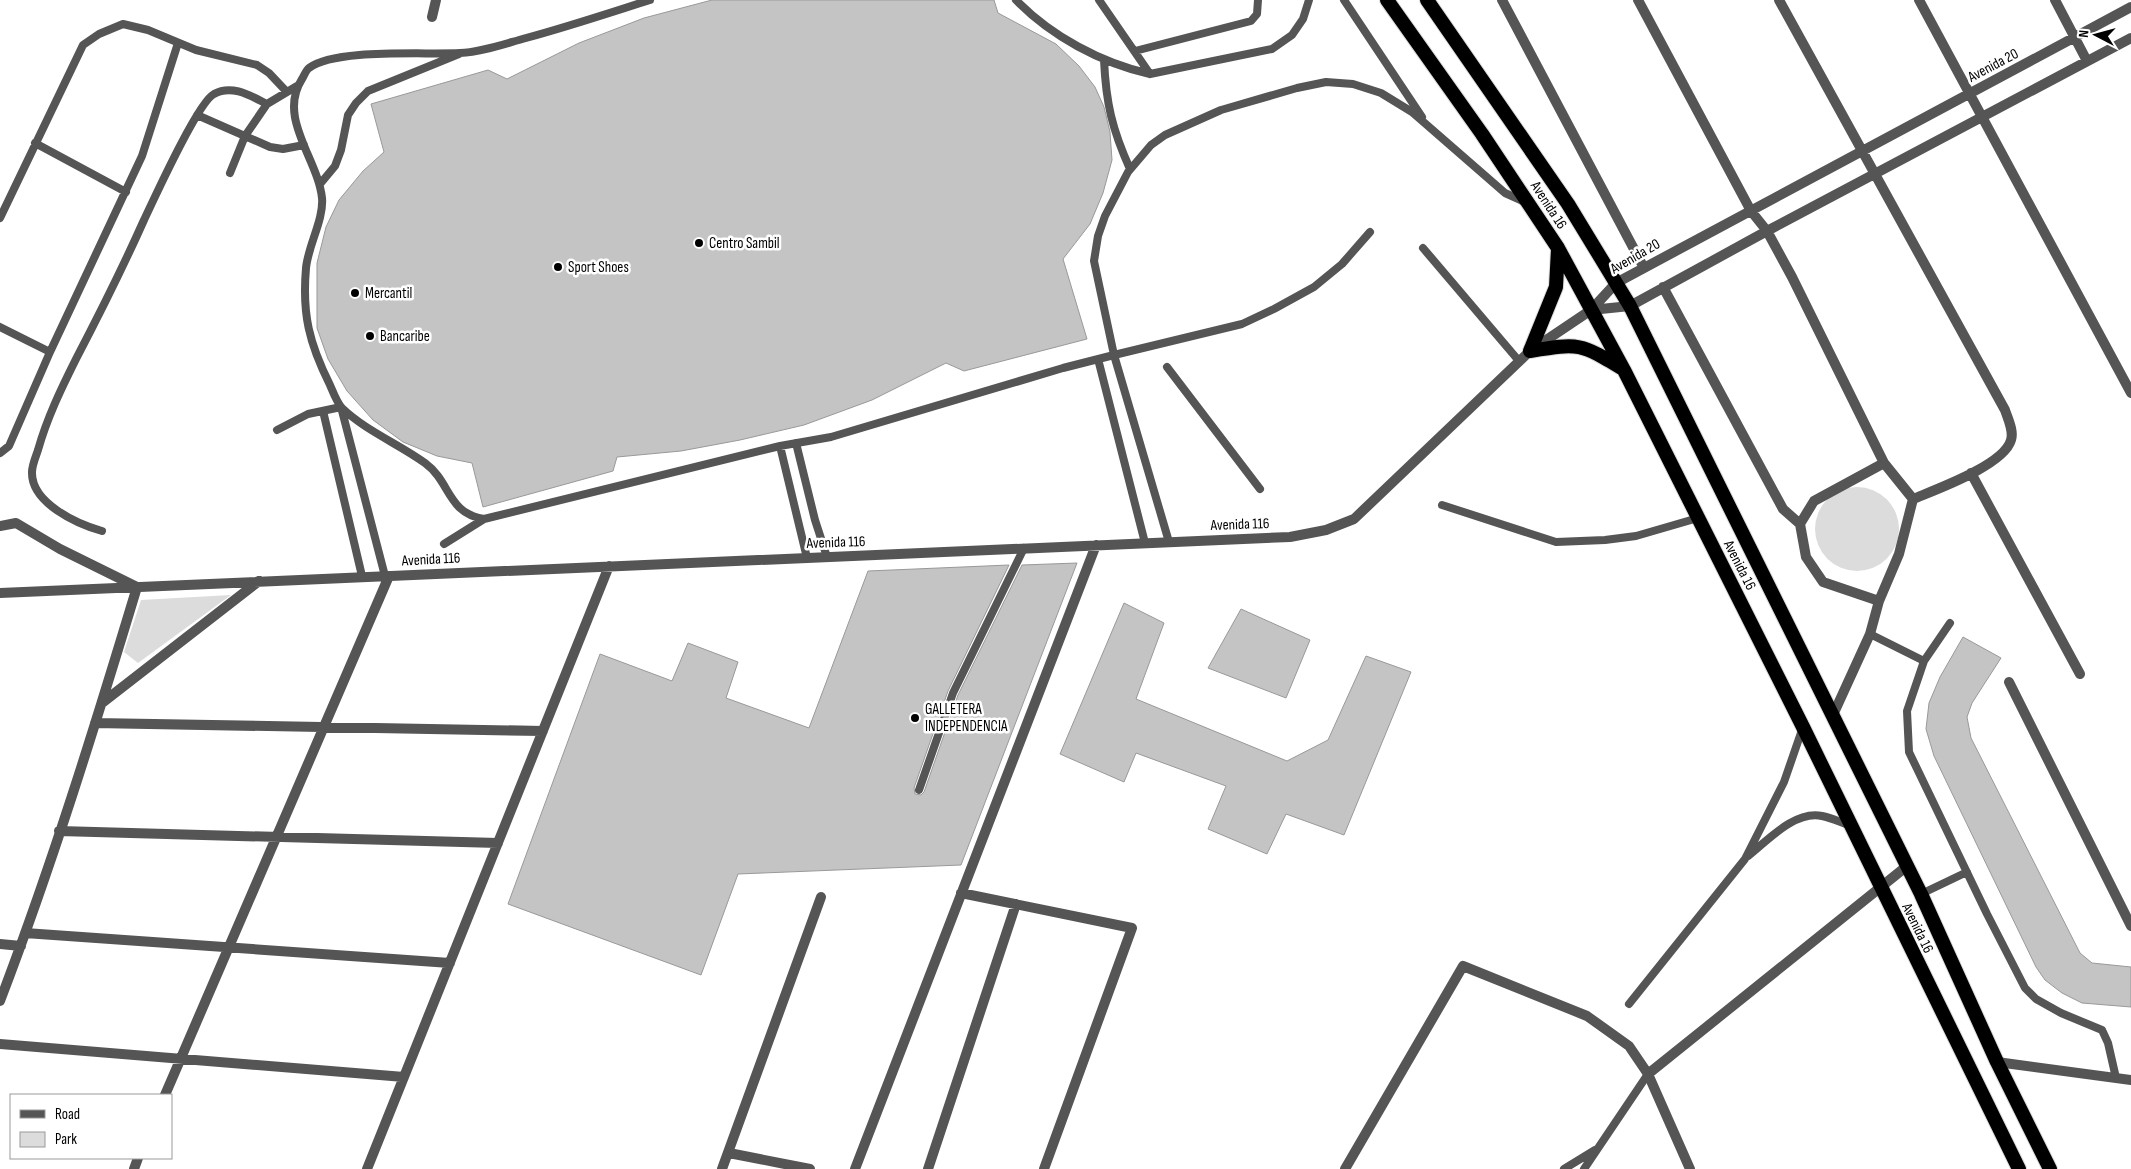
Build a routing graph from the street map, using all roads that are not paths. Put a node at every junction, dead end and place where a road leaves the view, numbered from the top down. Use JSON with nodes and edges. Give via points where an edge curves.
{"nodes":[{"id":1,"x":436,"y":0,"type":"edge"},
{"id":2,"x":650,"y":0,"type":"edge"},
{"id":3,"x":1016,"y":0,"type":"edge"},
{"id":4,"x":1099,"y":0,"type":"edge"},
{"id":5,"x":1258,"y":0,"type":"edge"},
{"id":6,"x":1309,"y":0,"type":"edge"},
{"id":7,"x":1344,"y":0,"type":"edge"},
{"id":8,"x":1387,"y":0,"type":"edge"},
{"id":9,"x":1428,"y":0,"type":"edge"},
{"id":10,"x":1502,"y":0,"type":"edge"},
{"id":11,"x":1638,"y":0,"type":"edge"},
{"id":12,"x":1779,"y":0,"type":"edge"},
{"id":13,"x":1919,"y":0,"type":"edge"},
{"id":14,"x":2055,"y":0,"type":"edge"},
{"id":15,"x":2131,"y":7,"type":"edge"},
{"id":16,"x":432,"y":17,"type":"dead end"},
{"id":17,"x":2075,"y":38,"type":"junction"},
{"id":18,"x":2131,"y":38,"type":"edge"},
{"id":19,"x":178,"y":43,"type":"junction"},
{"id":20,"x":1134,"y":51,"type":"junction"},
{"id":21,"x":463,"y":53,"type":"junction"},
{"id":22,"x":1104,"y":60,"type":"junction"},
{"id":23,"x":2087,"y":61,"type":"junction"},
{"id":24,"x":1150,"y":74,"type":"junction"},
{"id":25,"x":297,"y":86,"type":"junction"},
{"id":26,"x":286,"y":91,"type":"junction"},
{"id":27,"x":1970,"y":94,"type":"junction"},
{"id":28,"x":267,"y":104,"type":"junction"},
{"id":29,"x":197,"y":115,"type":"junction"},
{"id":30,"x":1981,"y":118,"type":"junction"},
{"id":31,"x":1426,"y":123,"type":"junction"},
{"id":32,"x":245,"y":136,"type":"junction"},
{"id":33,"x":34,"y":143,"type":"junction"},
{"id":34,"x":304,"y":145,"type":"junction"},
{"id":35,"x":1861,"y":152,"type":"junction"},
{"id":36,"x":1130,"y":169,"type":"junction"},
{"id":37,"x":230,"y":173,"type":"dead end"},
{"id":38,"x":1875,"y":174,"type":"junction"},
{"id":39,"x":320,"y":184,"type":"junction"},
{"id":40,"x":126,"y":192,"type":"junction"},
{"id":41,"x":1529,"y":204,"type":"junction"},
{"id":42,"x":1751,"y":211,"type":"junction"},
{"id":43,"x":0,"y":218,"type":"edge"},
{"id":44,"x":1767,"y":231,"type":"junction"},
{"id":45,"x":1370,"y":232,"type":"dead end"},
{"id":46,"x":1423,"y":248,"type":"dead end"},
{"id":47,"x":1558,"y":248,"type":"junction"},
{"id":48,"x":1644,"y":268,"type":"junction"},
{"id":49,"x":1616,"y":283,"type":"junction"},
{"id":50,"x":1663,"y":287,"type":"junction"},
{"id":51,"x":1630,"y":306,"type":"junction"},
{"id":52,"x":1591,"y":310,"type":"junction"},
{"id":53,"x":0,"y":327,"type":"edge"},
{"id":54,"x":1530,"y":351,"type":"junction"},
{"id":55,"x":50,"y":352,"type":"junction"},
{"id":56,"x":1114,"y":355,"type":"junction"},
{"id":57,"x":1098,"y":359,"type":"junction"},
{"id":58,"x":1520,"y":361,"type":"junction"},
{"id":59,"x":1167,"y":367,"type":"dead end"},
{"id":60,"x":1624,"y":370,"type":"junction"},
{"id":61,"x":2131,"y":393,"type":"edge"},
{"id":62,"x":341,"y":407,"type":"junction"},
{"id":63,"x":323,"y":411,"type":"junction"},
{"id":64,"x":277,"y":430,"type":"dead end"},
{"id":65,"x":796,"y":443,"type":"junction"},
{"id":66,"x":780,"y":446,"type":"junction"},
{"id":67,"x":0,"y":453,"type":"edge"},
{"id":68,"x":1884,"y":463,"type":"junction"},
{"id":69,"x":1971,"y":473,"type":"junction"},
{"id":70,"x":1260,"y":490,"type":"dead end"},
{"id":71,"x":1913,"y":499,"type":"junction"},
{"id":72,"x":1442,"y":506,"type":"dead end"},
{"id":73,"x":1698,"y":518,"type":"junction"},
{"id":74,"x":484,"y":519,"type":"junction"},
{"id":75,"x":1800,"y":524,"type":"junction"},
{"id":76,"x":0,"y":526,"type":"edge"},
{"id":77,"x":102,"y":531,"type":"dead end"},
{"id":78,"x":1169,"y":542,"type":"junction"},
{"id":79,"x":1145,"y":543,"type":"junction"},
{"id":80,"x":444,"y":544,"type":"dead end"},
{"id":81,"x":1096,"y":545,"type":"junction"},
{"id":82,"x":1024,"y":548,"type":"junction"},
{"id":83,"x":827,"y":557,"type":"junction"},
{"id":84,"x":806,"y":558,"type":"junction"},
{"id":85,"x":610,"y":566,"type":"junction"},
{"id":86,"x":362,"y":576,"type":"junction"},
{"id":87,"x":387,"y":576,"type":"junction"},
{"id":88,"x":259,"y":581,"type":"junction"},
{"id":89,"x":137,"y":587,"type":"junction"},
{"id":90,"x":0,"y":593,"type":"edge"},
{"id":91,"x":1878,"y":601,"type":"junction"},
{"id":92,"x":1950,"y":623,"type":"dead end"},
{"id":93,"x":1870,"y":634,"type":"junction"},
{"id":94,"x":1924,"y":661,"type":"junction"},
{"id":95,"x":2080,"y":674,"type":"dead end"},
{"id":96,"x":2009,"y":682,"type":"dead end"},
{"id":97,"x":102,"y":703,"type":"junction"},
{"id":98,"x":1833,"y":715,"type":"junction"},
{"id":99,"x":95,"y":723,"type":"junction"},
{"id":100,"x":324,"y":727,"type":"junction"},
{"id":101,"x":1803,"y":727,"type":"junction"},
{"id":102,"x":543,"y":731,"type":"junction"},
{"id":103,"x":919,"y":790,"type":"dead end"},
{"id":104,"x":1852,"y":826,"type":"junction"},
{"id":105,"x":59,"y":831,"type":"junction"},
{"id":106,"x":276,"y":837,"type":"junction"},
{"id":107,"x":498,"y":843,"type":"junction"},
{"id":108,"x":1744,"y":859,"type":"junction"},
{"id":109,"x":1907,"y":866,"type":"junction"},
{"id":110,"x":1967,"y":872,"type":"junction"},
{"id":111,"x":1879,"y":886,"type":"junction"},
{"id":112,"x":962,"y":893,"type":"junction"},
{"id":113,"x":1921,"y":894,"type":"junction"},
{"id":114,"x":821,"y":897,"type":"dead end"},
{"id":115,"x":1016,"y":904,"type":"junction"},
{"id":116,"x":2131,"y":926,"type":"edge"},
{"id":117,"x":25,"y":933,"type":"junction"},
{"id":118,"x":0,"y":944,"type":"edge"},
{"id":119,"x":21,"y":946,"type":"junction"},
{"id":120,"x":229,"y":948,"type":"junction"},
{"id":121,"x":450,"y":964,"type":"junction"},
{"id":122,"x":0,"y":1001,"type":"edge"},
{"id":123,"x":1629,"y":1004,"type":"dead end"},
{"id":124,"x":0,"y":1044,"type":"edge"},
{"id":125,"x":181,"y":1059,"type":"junction"},
{"id":126,"x":1997,"y":1062,"type":"junction"},
{"id":127,"x":1648,"y":1074,"type":"junction"},
{"id":128,"x":404,"y":1077,"type":"junction"},
{"id":129,"x":2116,"y":1078,"type":"junction"},
{"id":130,"x":2131,"y":1080,"type":"edge"},
{"id":131,"x":165,"y":1094,"type":"edge"},
{"id":132,"x":1599,"y":1147,"type":"junction"},
{"id":133,"x":729,"y":1153,"type":"junction"},
{"id":134,"x":367,"y":1169,"type":"edge"},
{"id":135,"x":722,"y":1169,"type":"edge"},
{"id":136,"x":810,"y":1169,"type":"edge"},
{"id":137,"x":855,"y":1169,"type":"edge"},
{"id":138,"x":928,"y":1169,"type":"edge"},
{"id":139,"x":1044,"y":1169,"type":"edge"},
{"id":140,"x":1345,"y":1169,"type":"edge"},
{"id":141,"x":1564,"y":1169,"type":"edge"},
{"id":142,"x":1584,"y":1169,"type":"edge"},
{"id":143,"x":1690,"y":1169,"type":"edge"},
{"id":144,"x":2019,"y":1169,"type":"edge"},
{"id":145,"x":2050,"y":1169,"type":"edge"}],
"edges":[{"from":1,"to":16,"type":"street"},
{"from":2,"to":21,"type":"lane","via":[[526,38]]},
{"from":3,"to":22,"type":"lane","via":[[1047,26]]},
{"from":4,"to":20,"type":"lane"},
{"from":5,"to":20,"type":"lane","via":[[1257,14],[1251,21]]},
{"from":6,"to":24,"type":"lane","via":[[1303,19],[1292,35],[1272,49]]},
{"from":7,"to":31,"type":"lane"},
{"from":8,"to":41,"type":"highway","name":"Avenida 16"},
{"from":9,"to":49,"type":"highway","name":"Avenida 16","via":[[1568,204]]},
{"from":10,"to":48,"type":"street"},
{"from":11,"to":42,"type":"street"},
{"from":12,"to":35,"type":"street"},
{"from":13,"to":27,"type":"street"},
{"from":14,"to":17,"type":"street"},
{"from":15,"to":17,"type":"street","name":"Avenida 20"},
{"from":17,"to":23,"type":"street"},
{"from":17,"to":27,"type":"street","name":"Avenida 20"},
{"from":18,"to":23,"type":"street"},
{"from":19,"to":26,"type":"lane","via":[[257,65]]},
{"from":19,"to":33,"type":"lane","via":[[123,24],[99,34],[84,45]]},
{"from":19,"to":40,"type":"lane","via":[[142,156]]},
{"from":20,"to":24,"type":"lane"},
{"from":21,"to":25,"type":"lane","via":[[352,56],[327,60],[308,68]]},
{"from":21,"to":39,"type":"lane","via":[[368,91],[348,115],[335,166]]},
{"from":22,"to":24,"type":"lane"},
{"from":22,"to":36,"type":"lane","via":[[1107,103],[1116,137]]},
{"from":23,"to":30,"type":"street"},
{"from":25,"to":26,"type":"lane"},
{"from":25,"to":34,"type":"lane","via":[[293,104]]},
{"from":26,"to":28,"type":"lane"},
{"from":27,"to":30,"type":"street"},
{"from":27,"to":35,"type":"street","name":"Avenida 20"},
{"from":28,"to":29,"type":"lane","via":[[242,92],[226,90],[212,94]]},
{"from":28,"to":32,"type":"lane"},
{"from":29,"to":32,"type":"lane"},
{"from":29,"to":77,"type":"lane","via":[[47,420],[32,472],[37,493],[50,505],[83,526]]},
{"from":30,"to":38,"type":"street"},
{"from":30,"to":61,"type":"street"},
{"from":31,"to":36,"type":"lane","via":[[1381,93],[1353,84],[1326,82],[1221,110],[1164,134]]},
{"from":31,"to":41,"type":"lane","via":[[1505,193]]},
{"from":32,"to":34,"type":"lane","via":[[283,149]]},
{"from":32,"to":37,"type":"lane"},
{"from":33,"to":40,"type":"lane"},
{"from":33,"to":43,"type":"lane"},
{"from":34,"to":39,"type":"lane"},
{"from":35,"to":38,"type":"street"},
{"from":35,"to":42,"type":"street","name":"Avenida 20"},
{"from":36,"to":56,"type":"lane","via":[[1105,216],[1094,261]]},
{"from":38,"to":44,"type":"street"},
{"from":38,"to":69,"type":"street","via":[[2005,410],[2012,440],[2002,455]]},
{"from":39,"to":62,"type":"lane","via":[[322,201],[307,258],[304,302],[319,363]]},
{"from":40,"to":55,"type":"lane"},
{"from":41,"to":47,"type":"highway","name":"Avenida 16"},
{"from":42,"to":44,"type":"street"},
{"from":42,"to":48,"type":"street","name":"Avenida 20"},
{"from":44,"to":50,"type":"street"},
{"from":44,"to":68,"type":"street"},
{"from":45,"to":56,"type":"lane","via":[[1342,264],[1321,281],[1266,313],[1242,324]]},
{"from":46,"to":58,"type":"lane"},
{"from":47,"to":52,"type":"highway","name":"Avenida 16"},
{"from":47,"to":54,"type":"highway","via":[[1556,286]]},
{"from":48,"to":49,"type":"street","name":"Avenida 20"},
{"from":49,"to":51,"type":"highway","name":"Avenida 16"},
{"from":49,"to":52,"type":"street","name":"Avenida 20"},
{"from":50,"to":51,"type":"street"},
{"from":50,"to":75,"type":"street","via":[[1783,509]]},
{"from":51,"to":52,"type":"street"},
{"from":51,"to":98,"type":"highway","name":"Avenida 16"},
{"from":52,"to":54,"type":"street","name":"Avenida 116"},
{"from":52,"to":60,"type":"highway","name":"Avenida 16"},
{"from":53,"to":55,"type":"lane"},
{"from":54,"to":58,"type":"street","name":"Avenida 116"},
{"from":54,"to":60,"type":"highway","via":[[1582,346]]},
{"from":55,"to":67,"type":"lane","via":[[9,446]]},
{"from":56,"to":57,"type":"lane"},
{"from":56,"to":78,"type":"lane"},
{"from":57,"to":65,"type":"lane","via":[[831,438]]},
{"from":57,"to":79,"type":"lane"},
{"from":58,"to":78,"type":"street","name":"Avenida 116","via":[[1354,518],[1326,530],[1290,537]]},
{"from":59,"to":70,"type":"lane"},
{"from":60,"to":73,"type":"highway","name":"Avenida 16"},
{"from":62,"to":63,"type":"lane"},
{"from":62,"to":74,"type":"lane","via":[[425,463],[460,510],[470,517]]},
{"from":62,"to":87,"type":"lane"},
{"from":63,"to":64,"type":"lane","via":[[308,414]]},
{"from":63,"to":86,"type":"lane"},
{"from":65,"to":66,"type":"lane"},
{"from":65,"to":83,"type":"lane"},
{"from":66,"to":74,"type":"lane"},
{"from":66,"to":84,"type":"lane"},
{"from":68,"to":71,"type":"street"},
{"from":68,"to":75,"type":"street","via":[[1814,500]]},
{"from":69,"to":71,"type":"street"},
{"from":69,"to":95,"type":"street"},
{"from":71,"to":91,"type":"street","via":[[1898,554]]},
{"from":72,"to":73,"type":"lane","via":[[1556,542],[1636,536]]},
{"from":73,"to":101,"type":"highway","name":"Avenida 16"},
{"from":74,"to":80,"type":"lane"},
{"from":75,"to":91,"type":"street","via":[[1806,557],[1823,582]]},
{"from":76,"to":89,"type":"street","via":[[16,523]]},
{"from":78,"to":79,"type":"street","name":"Avenida 116"},
{"from":79,"to":81,"type":"street","name":"Avenida 116"},
{"from":81,"to":82,"type":"street","name":"Avenida 116"},
{"from":81,"to":112,"type":"street"},
{"from":82,"to":83,"type":"street","name":"Avenida 116"},
{"from":82,"to":103,"type":"lane","via":[[953,693]]},
{"from":83,"to":84,"type":"street","name":"Avenida 116"},
{"from":84,"to":85,"type":"street","name":"Avenida 116"},
{"from":85,"to":87,"type":"street","name":"Avenida 116"},
{"from":85,"to":102,"type":"street"},
{"from":86,"to":87,"type":"street","name":"Avenida 116"},
{"from":86,"to":88,"type":"street","name":"Avenida 116"},
{"from":87,"to":100,"type":"street"},
{"from":88,"to":89,"type":"street","name":"Avenida 116"},
{"from":88,"to":97,"type":"street"},
{"from":89,"to":90,"type":"street","name":"Avenida 116"},
{"from":89,"to":97,"type":"street"},
{"from":91,"to":93,"type":"street"},
{"from":92,"to":94,"type":"lane"},
{"from":93,"to":94,"type":"lane"},
{"from":93,"to":98,"type":"street"},
{"from":94,"to":110,"type":"lane","via":[[1908,711],[1910,752]]},
{"from":96,"to":116,"type":"street"},
{"from":97,"to":99,"type":"street"},
{"from":98,"to":109,"type":"highway","name":"Avenida 16"},
{"from":99,"to":100,"type":"street"},
{"from":99,"to":105,"type":"street"},
{"from":100,"to":102,"type":"street"},
{"from":100,"to":106,"type":"street"},
{"from":101,"to":104,"type":"highway","name":"Avenida 16"},
{"from":101,"to":108,"type":"lane","via":[[1784,782]]},
{"from":102,"to":107,"type":"street"},
{"from":104,"to":108,"type":"lane","via":[[1820,816],[1804,817]]},
{"from":104,"to":111,"type":"highway","name":"Avenida 16"},
{"from":105,"to":106,"type":"street"},
{"from":105,"to":117,"type":"street"},
{"from":106,"to":107,"type":"street"},
{"from":106,"to":120,"type":"street"},
{"from":107,"to":121,"type":"street"},
{"from":108,"to":123,"type":"lane"},
{"from":109,"to":111,"type":"street"},
{"from":109,"to":113,"type":"highway","name":"Avenida 16"},
{"from":110,"to":113,"type":"lane"},
{"from":110,"to":129,"type":"lane","via":[[2025,988],[2036,999],[2061,1013],[2102,1030]]},
{"from":111,"to":127,"type":"street"},
{"from":111,"to":144,"type":"highway","name":"Avenida 16"},
{"from":112,"to":115,"type":"street"},
{"from":112,"to":137,"type":"street"},
{"from":113,"to":126,"type":"highway","name":"Avenida 16"},
{"from":114,"to":133,"type":"street"},
{"from":115,"to":138,"type":"street"},
{"from":115,"to":139,"type":"street","via":[[1132,928]]},
{"from":117,"to":119,"type":"street"},
{"from":117,"to":120,"type":"street"},
{"from":118,"to":119,"type":"street"},
{"from":119,"to":122,"type":"street"},
{"from":120,"to":121,"type":"street"},
{"from":120,"to":125,"type":"street"},
{"from":121,"to":128,"type":"street"},
{"from":124,"to":125,"type":"street"},
{"from":125,"to":128,"type":"street"},
{"from":125,"to":131,"type":"street"},
{"from":126,"to":129,"type":"street"},
{"from":126,"to":145,"type":"highway","name":"Avenida 16"},
{"from":127,"to":132,"type":"lane"},
{"from":127,"to":140,"type":"street","via":[[1629,1046],[1587,1016],[1463,966]]},
{"from":127,"to":143,"type":"street"},
{"from":128,"to":134,"type":"street"},
{"from":129,"to":130,"type":"street"},
{"from":132,"to":141,"type":"lane"},
{"from":132,"to":142,"type":"lane"},
{"from":133,"to":135,"type":"street"},
{"from":133,"to":136,"type":"street"}]}
